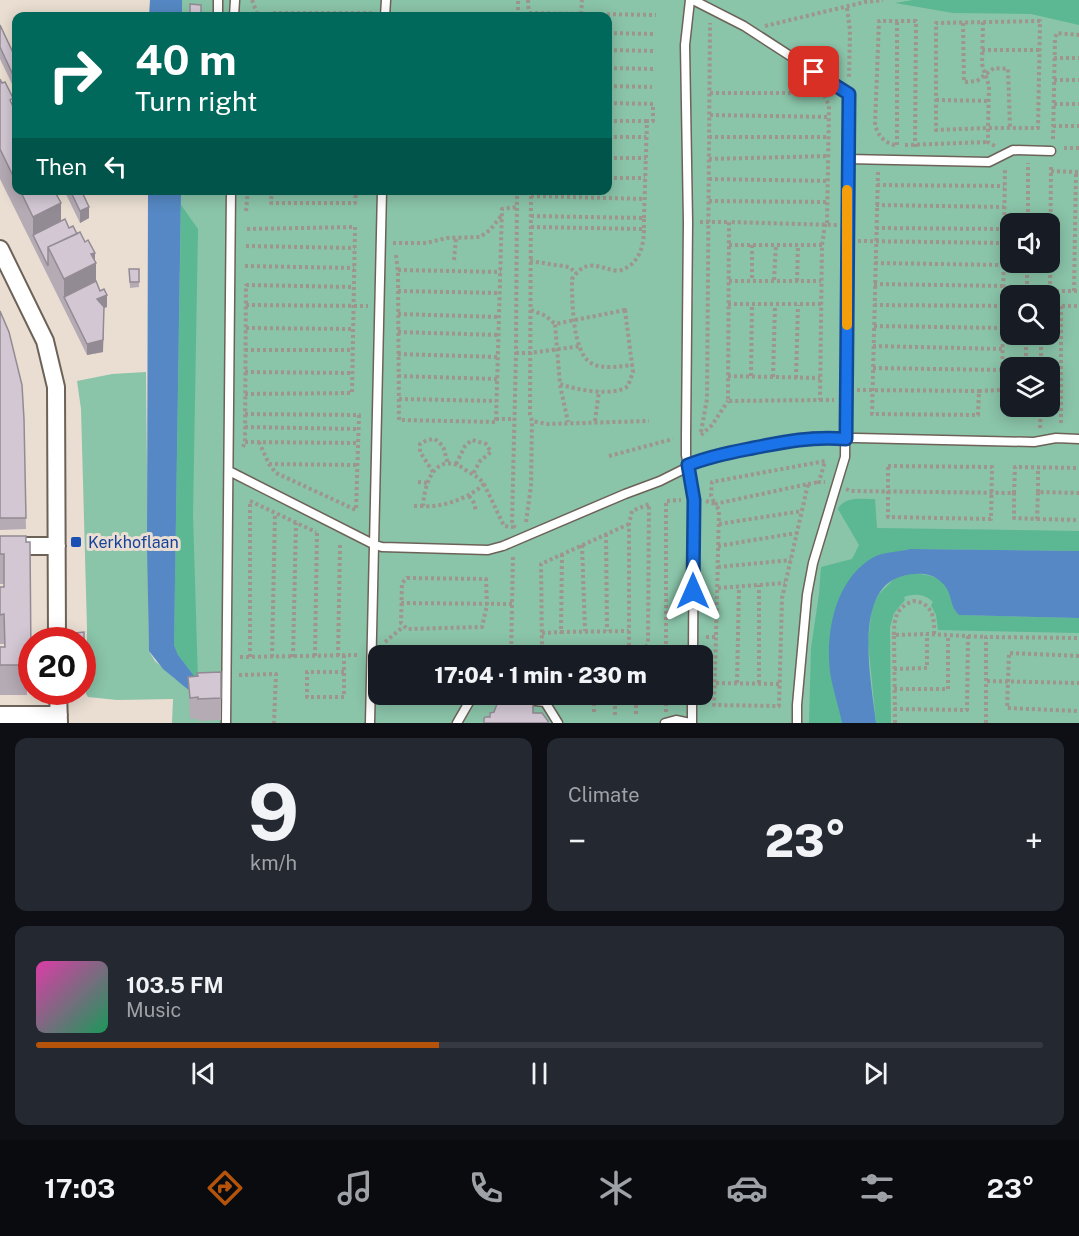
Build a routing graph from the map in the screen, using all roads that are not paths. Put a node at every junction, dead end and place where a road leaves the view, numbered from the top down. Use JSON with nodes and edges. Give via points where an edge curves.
{"nodes":[{"id":1,"x":692,"y":0,"type":"edge"},
{"id":2,"x":1051,"y":151,"type":"dead end"},
{"id":3,"x":847,"y":159,"type":"junction"},
{"id":4,"x":230,"y":195,"type":"edge"},
{"id":5,"x":382,"y":195,"type":"edge"},
{"id":6,"x":0,"y":249,"type":"edge"},
{"id":7,"x":846,"y":439,"type":"junction"},
{"id":8,"x":1079,"y":439,"type":"edge"},
{"id":9,"x":688,"y":465,"type":"junction"},
{"id":10,"x":229,"y":471,"type":"junction"},
{"id":11,"x":375,"y":545,"type":"junction"},
{"id":12,"x":0,"y":546,"type":"edge"},
{"id":13,"x":57,"y":546,"type":"junction"},
{"id":14,"x":57,"y":627,"type":"edge"},
{"id":15,"x":693,"y":645,"type":"edge"},
{"id":16,"x":692,"y":705,"type":"edge"},
{"id":17,"x":0,"y":715,"type":"edge"},
{"id":18,"x":59,"y":719,"type":"edge"},
{"id":19,"x":226,"y":723,"type":"edge"},
{"id":20,"x":370,"y":723,"type":"edge"},
{"id":21,"x":457,"y":723,"type":"edge"},
{"id":22,"x":558,"y":723,"type":"edge"},
{"id":23,"x":665,"y":723,"type":"edge"},
{"id":24,"x":691,"y":723,"type":"edge"},
{"id":25,"x":797,"y":723,"type":"edge"}],
"edges":[{"from":1,"to":3,"type":"lane","via":[[744,26],[849,94]]},
{"from":1,"to":9,"type":"lane","via":[[686,45]]},
{"from":2,"to":3,"type":"lane","via":[[1013,150],[989,162]]},
{"from":3,"to":7,"type":"lane"},
{"from":4,"to":10,"type":"lane"},
{"from":5,"to":11,"type":"lane"},
{"from":6,"to":13,"type":"street","via":[[45,341],[56,387]]},
{"from":7,"to":8,"type":"lane"},
{"from":7,"to":9,"type":"lane","via":[[813,437],[788,441],[712,456]]},
{"from":7,"to":25,"type":"lane","via":[[845,457],[807,595]]},
{"from":9,"to":11,"type":"lane","via":[[660,481],[514,543],[488,549]]},
{"from":9,"to":15,"type":"lane","via":[[694,500]]},
{"from":10,"to":11,"type":"lane"},
{"from":10,"to":19,"type":"lane"},
{"from":11,"to":20,"type":"lane"},
{"from":12,"to":13,"type":"street"},
{"from":13,"to":14,"type":"street"},
{"from":16,"to":24,"type":"lane"},
{"from":17,"to":18,"type":"street"},
{"from":21,"to":22,"type":"lane","via":[[472,697],[545,702]]},
{"from":23,"to":24,"type":"lane"}]}
